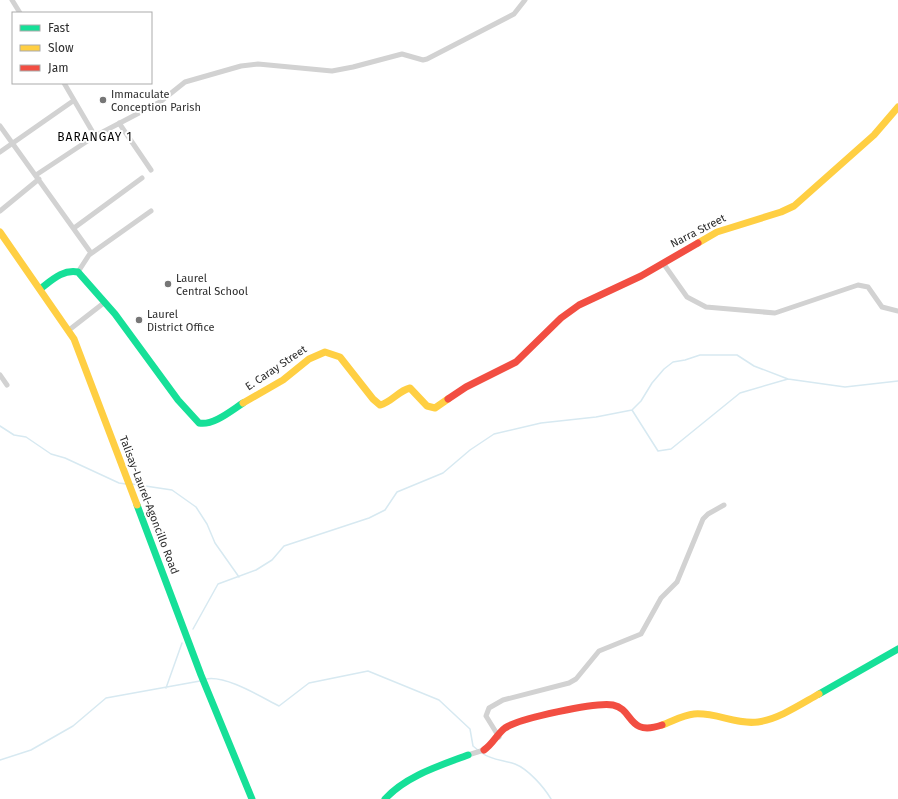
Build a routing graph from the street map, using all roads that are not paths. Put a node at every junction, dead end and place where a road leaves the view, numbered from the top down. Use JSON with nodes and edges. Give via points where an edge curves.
{"nodes":[{"id":1,"x":12,"y":0,"type":"edge"},
{"id":2,"x":525,"y":0,"type":"edge"},
{"id":3,"x":19,"y":12,"type":"edge"},
{"id":4,"x":64,"y":84,"type":"edge"},
{"id":5,"x":73,"y":101,"type":"junction"},
{"id":6,"x":898,"y":106,"type":"edge"},
{"id":7,"x":119,"y":123,"type":"junction"},
{"id":8,"x":0,"y":126,"type":"edge"},
{"id":9,"x":95,"y":136,"type":"junction"},
{"id":10,"x":13,"y":143,"type":"junction"},
{"id":11,"x":0,"y":152,"type":"edge"},
{"id":12,"x":152,"y":170,"type":"dead end"},
{"id":13,"x":37,"y":177,"type":"junction"},
{"id":14,"x":142,"y":178,"type":"dead end"},
{"id":15,"x":0,"y":211,"type":"edge"},
{"id":16,"x":152,"y":211,"type":"dead end"},
{"id":17,"x":74,"y":228,"type":"junction"},
{"id":18,"x":0,"y":232,"type":"edge"},
{"id":19,"x":92,"y":253,"type":"junction"},
{"id":20,"x":664,"y":263,"type":"junction"},
{"id":21,"x":78,"y":272,"type":"junction"},
{"id":22,"x":40,"y":289,"type":"junction"},
{"id":23,"x":105,"y":302,"type":"junction"},
{"id":24,"x":898,"y":311,"type":"edge"},
{"id":25,"x":69,"y":330,"type":"junction"},
{"id":26,"x":522,"y":358,"type":"joint"},
{"id":27,"x":0,"y":375,"type":"edge"},
{"id":28,"x":6,"y":385,"type":"dead end"},
{"id":29,"x":724,"y":505,"type":"dead end"},
{"id":30,"x":898,"y":649,"type":"edge"},
{"id":31,"x":499,"y":737,"type":"junction"},
{"id":32,"x":484,"y":750,"type":"joint"},
{"id":33,"x":468,"y":755,"type":"joint"},
{"id":34,"x":252,"y":799,"type":"edge"},
{"id":35,"x":385,"y":799,"type":"edge"}],
"edges":[{"from":1,"to":3,"type":"street"},
{"from":2,"to":7,"type":"street","via":[[514,14],[424,60],[402,54],[332,71],[258,64],[242,66],[186,82],[160,102]]},
{"from":4,"to":5,"type":"street"},
{"from":5,"to":9,"type":"street"},
{"from":5,"to":10,"type":"street"},
{"from":6,"to":20,"type":"street","name":"Narra Street","via":[[874,135],[794,206],[717,232]]},
{"from":7,"to":9,"type":"street"},
{"from":7,"to":12,"type":"street"},
{"from":8,"to":10,"type":"street"},
{"from":9,"to":13,"type":"street"},
{"from":10,"to":11,"type":"street"},
{"from":10,"to":13,"type":"street"},
{"from":13,"to":15,"type":"street"},
{"from":13,"to":17,"type":"street"},
{"from":14,"to":17,"type":"street"},
{"from":16,"to":19,"type":"street"},
{"from":17,"to":19,"type":"street"},
{"from":18,"to":22,"type":"street","name":"Talisay-Laurel-Agoncillo Road"},
{"from":19,"to":21,"type":"street"},
{"from":20,"to":24,"type":"street","via":[[687,297],[706,307],[775,313],[858,285],[868,287],[882,307]]},
{"from":20,"to":26,"type":"street","name":"Narra Street","via":[[570,310]]},
{"from":21,"to":22,"type":"street","via":[[62,273]]},
{"from":21,"to":23,"type":"street"},
{"from":22,"to":25,"type":"street","name":"Talisay-Laurel-Agoncillo Road"},
{"from":23,"to":25,"type":"street"},
{"from":23,"to":26,"type":"street","name":"E. Caray Street","via":[[182,404],[195,420],[203,424],[213,421],[283,380],[309,358],[325,352],[332,352],[340,357],[380,405],[388,403],[401,391],[410,388],[431,408],[439,406],[466,387]]},
{"from":25,"to":34,"type":"street","name":"Talisay-Laurel-Agoncillo Road","via":[[201,675]]},
{"from":27,"to":28,"type":"street"},
{"from":29,"to":31,"type":"street","via":[[703,520],[677,582],[661,598],[641,634],[599,651],[576,679],[569,683],[503,700],[489,708],[486,716]]},
{"from":30,"to":31,"type":"street","via":[[832,689],[764,721],[749,722],[694,714],[654,728],[643,728],[636,726],[619,707],[606,703],[526,721],[505,728]]},
{"from":31,"to":32,"type":"street"},
{"from":32,"to":33,"type":"street"},
{"from":33,"to":35,"type":"street","via":[[435,768],[392,792]]}]}
